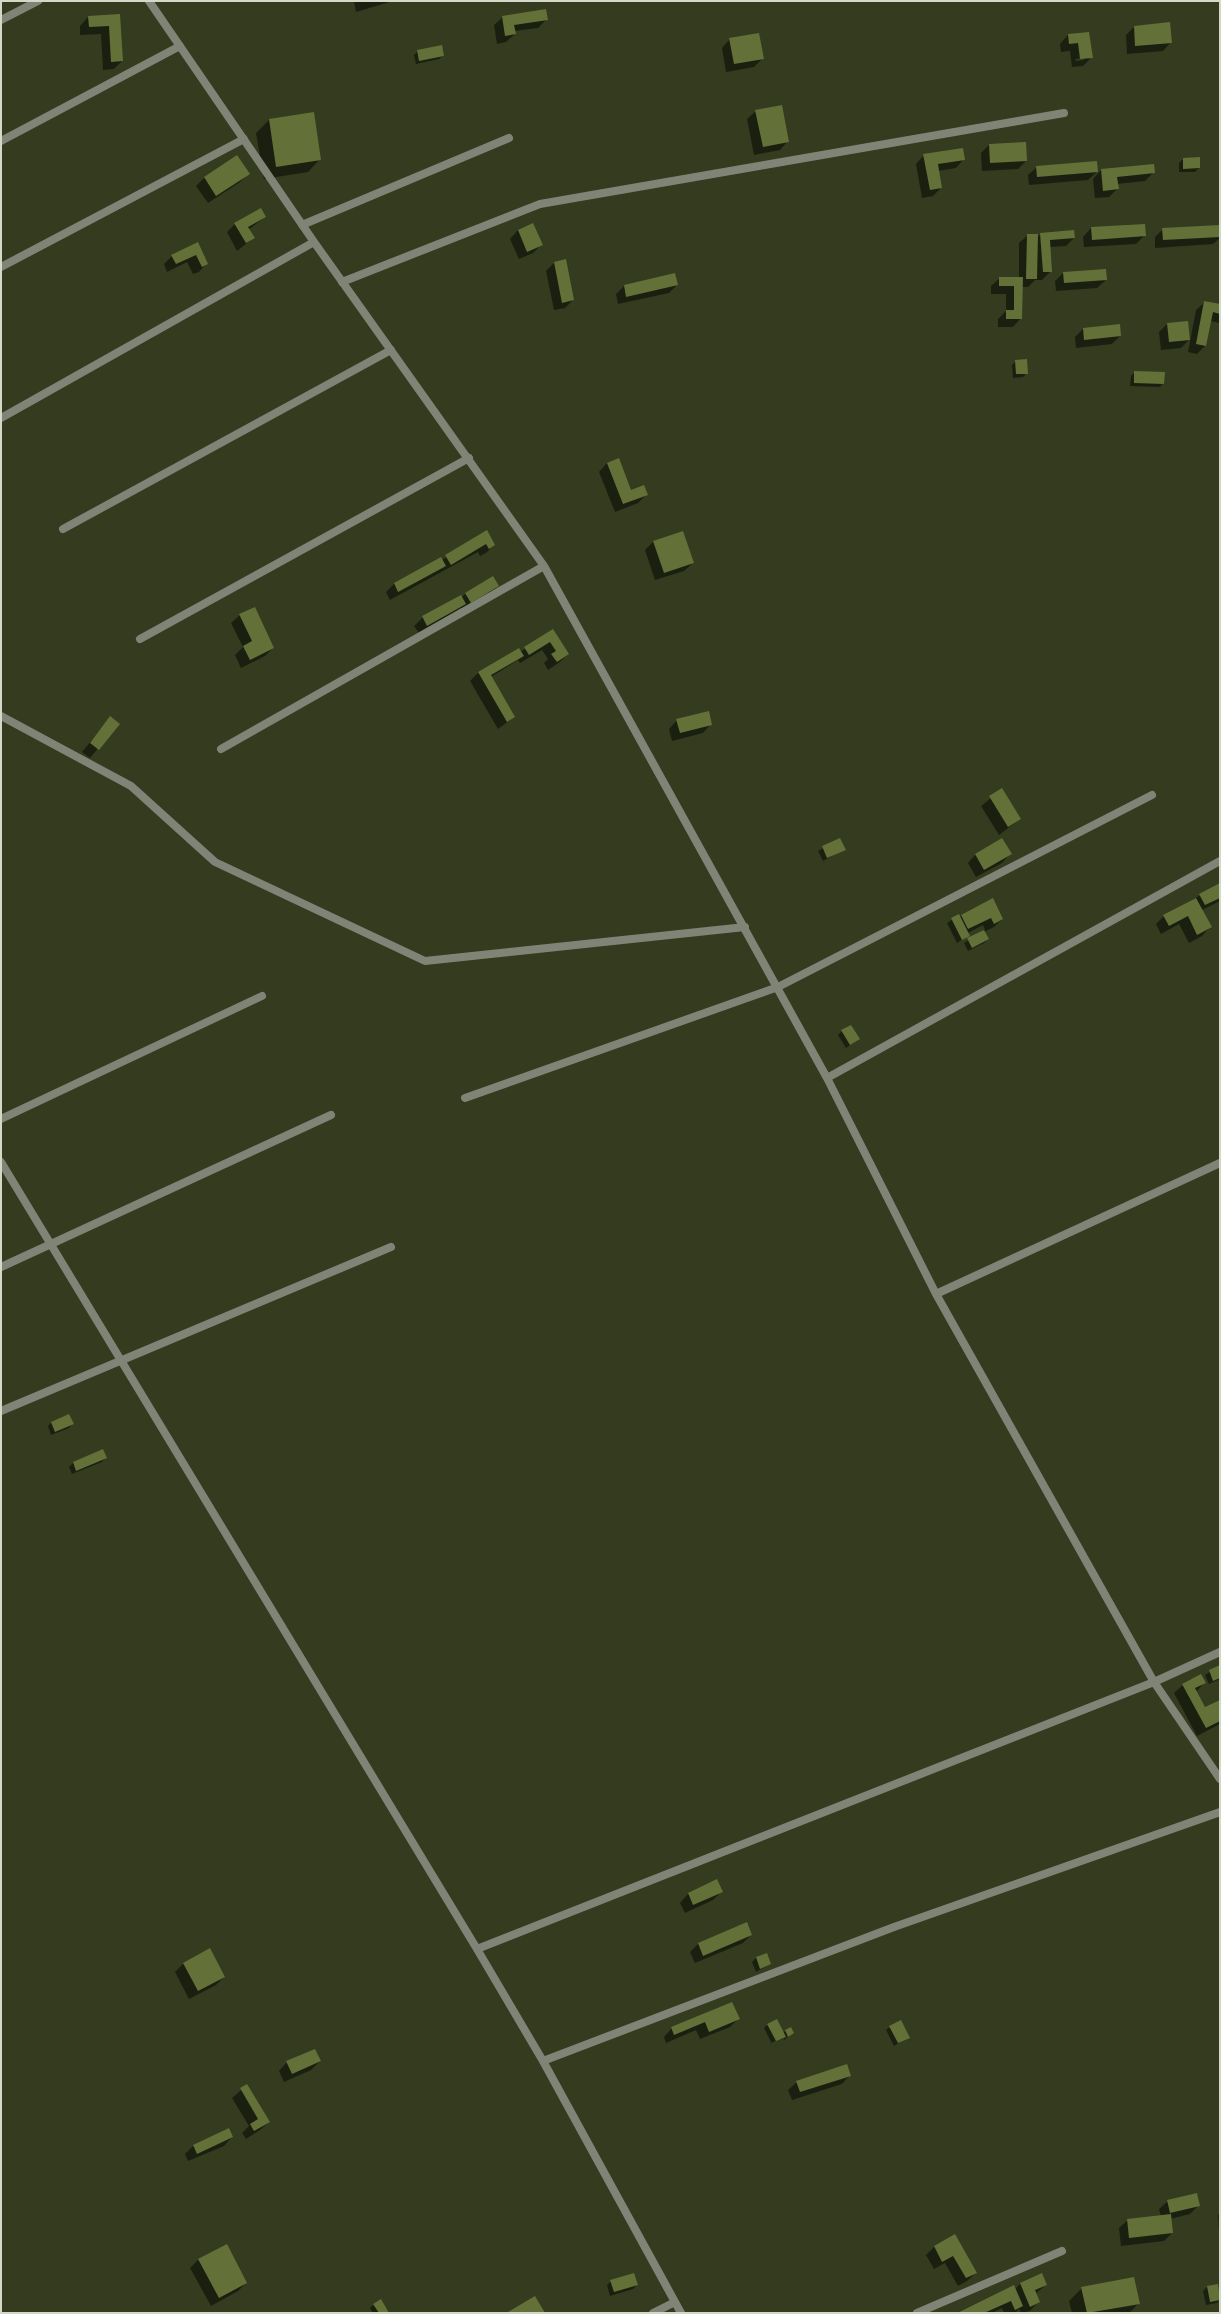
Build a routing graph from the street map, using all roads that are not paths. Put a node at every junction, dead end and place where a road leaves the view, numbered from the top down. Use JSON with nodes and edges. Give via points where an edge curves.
{"nodes":[{"id":1,"x":38,"y":1,"type":"edge"},
{"id":2,"x":150,"y":1,"type":"edge"},
{"id":3,"x":1,"y":20,"type":"edge"},
{"id":4,"x":180,"y":46,"type":"junction"},
{"id":5,"x":1064,"y":113,"type":"dead end"},
{"id":6,"x":509,"y":138,"type":"dead end"},
{"id":7,"x":244,"y":139,"type":"junction"},
{"id":8,"x":1,"y":141,"type":"edge"},
{"id":9,"x":302,"y":225,"type":"junction"},
{"id":10,"x":314,"y":242,"type":"junction"},
{"id":11,"x":1,"y":267,"type":"edge"},
{"id":12,"x":342,"y":282,"type":"junction"},
{"id":13,"x":391,"y":350,"type":"junction"},
{"id":14,"x":1,"y":418,"type":"edge"},
{"id":15,"x":469,"y":458,"type":"junction"},
{"id":16,"x":63,"y":529,"type":"dead end"},
{"id":17,"x":544,"y":566,"type":"junction"},
{"id":18,"x":140,"y":639,"type":"dead end"},
{"id":19,"x":1,"y":716,"type":"edge"},
{"id":20,"x":221,"y":749,"type":"dead end"},
{"id":21,"x":1152,"y":795,"type":"dead end"},
{"id":22,"x":1220,"y":861,"type":"edge"},
{"id":23,"x":745,"y":927,"type":"junction"},
{"id":24,"x":778,"y":987,"type":"junction"},
{"id":25,"x":262,"y":996,"type":"dead end"},
{"id":26,"x":827,"y":1078,"type":"junction"},
{"id":27,"x":465,"y":1098,"type":"dead end"},
{"id":28,"x":331,"y":1115,"type":"dead end"},
{"id":29,"x":1,"y":1119,"type":"edge"},
{"id":30,"x":1,"y":1162,"type":"edge"},
{"id":31,"x":1220,"y":1163,"type":"edge"},
{"id":32,"x":51,"y":1244,"type":"junction"},
{"id":33,"x":391,"y":1247,"type":"dead end"},
{"id":34,"x":1,"y":1267,"type":"edge"},
{"id":35,"x":936,"y":1294,"type":"junction"},
{"id":36,"x":121,"y":1359,"type":"junction"},
{"id":37,"x":1,"y":1411,"type":"edge"},
{"id":38,"x":1220,"y":1652,"type":"edge"},
{"id":39,"x":1154,"y":1682,"type":"junction"},
{"id":40,"x":1220,"y":1779,"type":"edge"},
{"id":41,"x":1220,"y":1812,"type":"edge"},
{"id":42,"x":477,"y":1949,"type":"junction"},
{"id":43,"x":543,"y":2061,"type":"junction"},
{"id":44,"x":1062,"y":2251,"type":"dead end"},
{"id":45,"x":675,"y":2302,"type":"junction"},
{"id":46,"x":653,"y":2313,"type":"edge"},
{"id":47,"x":682,"y":2313,"type":"edge"},
{"id":48,"x":917,"y":2313,"type":"edge"}],
"edges":[{"from":1,"to":3,"type":"street"},
{"from":2,"to":4,"type":"street"},
{"from":4,"to":7,"type":"street"},
{"from":4,"to":8,"type":"street"},
{"from":5,"to":12,"type":"street","via":[[540,204]]},
{"from":6,"to":9,"type":"street"},
{"from":7,"to":9,"type":"street"},
{"from":7,"to":11,"type":"street"},
{"from":9,"to":10,"type":"street"},
{"from":10,"to":12,"type":"street"},
{"from":10,"to":14,"type":"street"},
{"from":12,"to":13,"type":"street"},
{"from":13,"to":15,"type":"street"},
{"from":13,"to":16,"type":"street"},
{"from":15,"to":17,"type":"street"},
{"from":15,"to":18,"type":"street"},
{"from":17,"to":20,"type":"street"},
{"from":17,"to":23,"type":"street"},
{"from":19,"to":23,"type":"street","via":[[131,786],[215,862],[425,960]]},
{"from":21,"to":24,"type":"street"},
{"from":22,"to":26,"type":"street"},
{"from":23,"to":24,"type":"street"},
{"from":24,"to":26,"type":"street"},
{"from":24,"to":27,"type":"street"},
{"from":25,"to":29,"type":"street"},
{"from":26,"to":35,"type":"street"},
{"from":28,"to":32,"type":"street"},
{"from":30,"to":32,"type":"street"},
{"from":31,"to":35,"type":"street"},
{"from":32,"to":34,"type":"street"},
{"from":32,"to":36,"type":"street"},
{"from":33,"to":36,"type":"street"},
{"from":35,"to":39,"type":"street"},
{"from":36,"to":37,"type":"street"},
{"from":36,"to":42,"type":"street"},
{"from":38,"to":39,"type":"street"},
{"from":39,"to":40,"type":"street"},
{"from":39,"to":42,"type":"street"},
{"from":41,"to":43,"type":"street","via":[[894,1927]]},
{"from":42,"to":43,"type":"street"},
{"from":43,"to":45,"type":"street"},
{"from":44,"to":48,"type":"street"},
{"from":45,"to":46,"type":"street"},
{"from":45,"to":47,"type":"street"}]}
